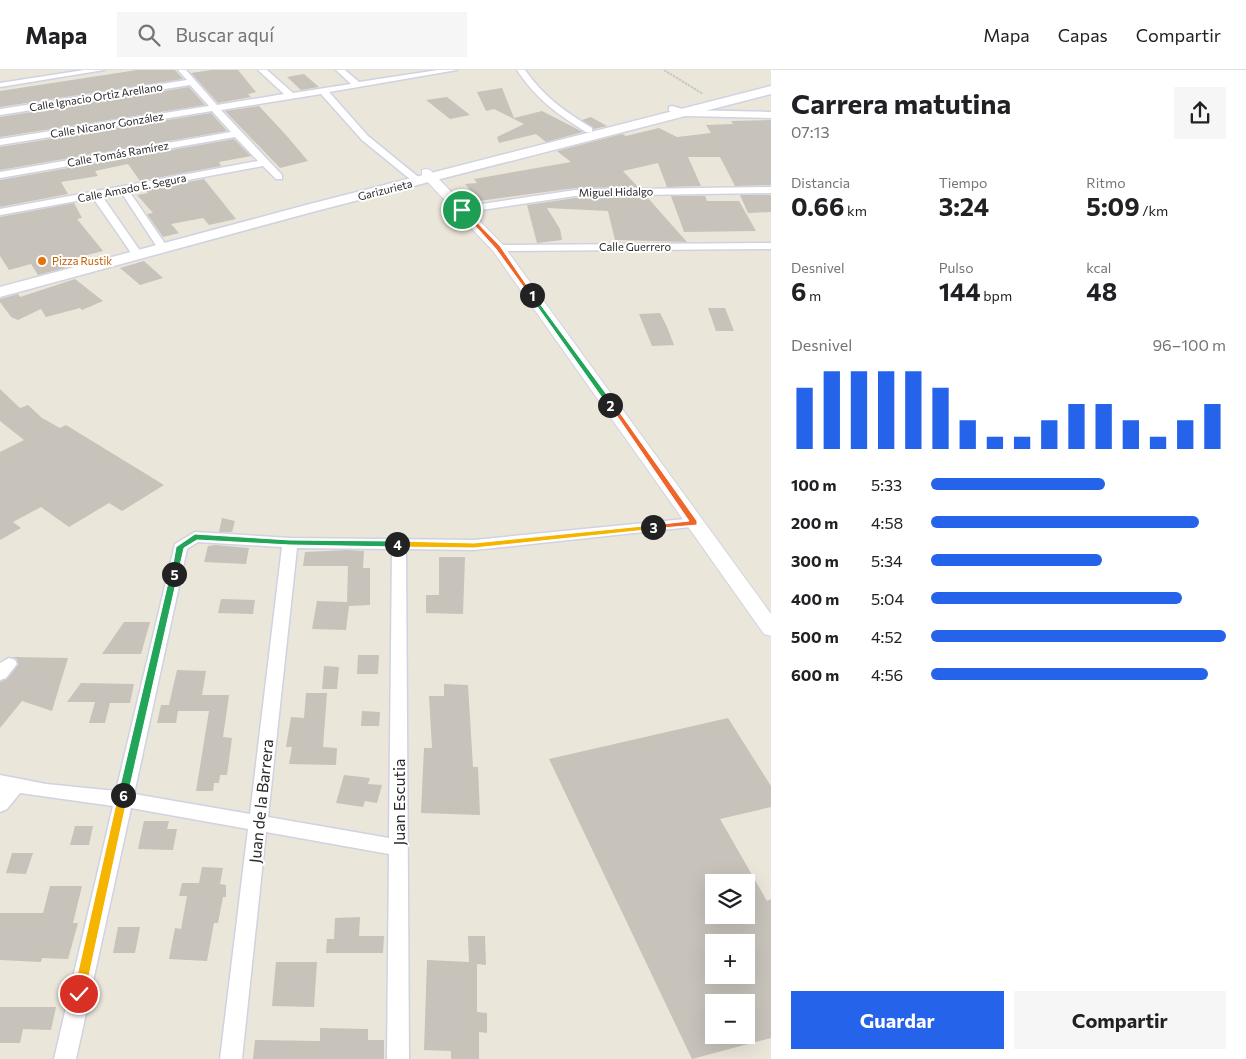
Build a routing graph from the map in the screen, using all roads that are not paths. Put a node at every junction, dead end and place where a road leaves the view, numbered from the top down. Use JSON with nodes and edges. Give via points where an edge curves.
{"nodes":[{"id":1,"x":43,"y":70,"type":"edge"},
{"id":2,"x":100,"y":70,"type":"edge"},
{"id":3,"x":182,"y":70,"type":"edge"},
{"id":4,"x":262,"y":70,"type":"edge"},
{"id":5,"x":340,"y":70,"type":"edge"},
{"id":6,"x":453,"y":70,"type":"edge"},
{"id":7,"x":521,"y":70,"type":"edge"},
{"id":8,"x":422,"y":72,"type":"edge"},
{"id":9,"x":49,"y":78,"type":"junction"},
{"id":10,"x":192,"y":82,"type":"junction"},
{"id":11,"x":771,"y":84,"type":"edge"},
{"id":12,"x":0,"y":85,"type":"edge"},
{"id":13,"x":356,"y":85,"type":"junction"},
{"id":14,"x":322,"y":90,"type":"junction"},
{"id":15,"x":771,"y":90,"type":"edge"},
{"id":16,"x":750,"y":93,"type":"junction"},
{"id":17,"x":290,"y":95,"type":"junction"},
{"id":18,"x":214,"y":108,"type":"junction"},
{"id":19,"x":678,"y":111,"type":"junction"},
{"id":20,"x":0,"y":112,"type":"edge"},
{"id":21,"x":771,"y":115,"type":"edge"},
{"id":22,"x":589,"y":130,"type":"junction"},
{"id":23,"x":237,"y":134,"type":"junction"},
{"id":24,"x":0,"y":142,"type":"edge"},
{"id":25,"x":264,"y":163,"type":"junction"},
{"id":26,"x":0,"y":175,"type":"edge"},
{"id":27,"x":279,"y":177,"type":"dead end"},
{"id":28,"x":422,"y":177,"type":"junction"},
{"id":29,"x":124,"y":190,"type":"junction"},
{"id":30,"x":771,"y":190,"type":"edge"},
{"id":31,"x":96,"y":195,"type":"junction"},
{"id":32,"x":462,"y":210,"type":"junction"},
{"id":33,"x":0,"y":212,"type":"edge"},
{"id":34,"x":161,"y":245,"type":"junction"},
{"id":35,"x":771,"y":246,"type":"edge"},
{"id":36,"x":498,"y":248,"type":"junction"},
{"id":37,"x":136,"y":251,"type":"junction"},
{"id":38,"x":0,"y":281,"type":"edge"},
{"id":39,"x":0,"y":292,"type":"edge"},
{"id":40,"x":695,"y":523,"type":"junction"},
{"id":41,"x":290,"y":543,"type":"junction"},
{"id":42,"x":400,"y":544,"type":"junction"},
{"id":43,"x":771,"y":629,"type":"edge"},
{"id":44,"x":8,"y":784,"type":"edge"},
{"id":45,"x":122,"y":799,"type":"junction"},
{"id":46,"x":0,"y":804,"type":"edge"},
{"id":47,"x":259,"y":825,"type":"junction"},
{"id":48,"x":399,"y":848,"type":"junction"},
{"id":49,"x":65,"y":1059,"type":"edge"},
{"id":50,"x":231,"y":1059,"type":"edge"},
{"id":51,"x":398,"y":1059,"type":"edge"}],
"edges":[{"from":1,"to":9,"type":"street"},
{"from":2,"to":9,"type":"street"},
{"from":3,"to":10,"type":"street"},
{"from":4,"to":17,"type":"street"},
{"from":5,"to":13,"type":"street"},
{"from":6,"to":8,"type":"street","name":"Calle Nicanor González"},
{"from":7,"to":22,"type":"street","via":[[534,89],[555,109]]},
{"from":8,"to":13,"type":"street","name":"Calle Nicanor González"},
{"from":9,"to":12,"type":"street"},
{"from":10,"to":18,"type":"street"},
{"from":10,"to":20,"type":"street","name":"Calle Ignacio Ortiz Arellano"},
{"from":11,"to":16,"type":"main road","name":"Garizurieta"},
{"from":13,"to":14,"type":"street","name":"Calle Nicanor González"},
{"from":14,"to":17,"type":"street","name":"Calle Nicanor González"},
{"from":14,"to":28,"type":"street","via":[[365,138]]},
{"from":15,"to":16,"type":"main road","name":"Garizurieta"},
{"from":16,"to":19,"type":"main road","name":"Garizurieta"},
{"from":16,"to":19,"type":"main road","name":"Garizurieta","via":[[711,99]]},
{"from":17,"to":18,"type":"street","name":"Calle Nicanor González"},
{"from":18,"to":23,"type":"street"},
{"from":18,"to":24,"type":"street","name":"Calle Nicanor González"},
{"from":19,"to":21,"type":"street"},
{"from":19,"to":22,"type":"main road","name":"Garizurieta"},
{"from":19,"to":28,"type":"main road","name":"Garizurieta"},
{"from":22,"to":28,"type":"main road","name":"Garizurieta"},
{"from":23,"to":25,"type":"street"},
{"from":23,"to":26,"type":"street","name":"Calle Tomás Ramírez"},
{"from":25,"to":27,"type":"street"},
{"from":25,"to":29,"type":"street","name":"Calle Amado E. Segura"},
{"from":28,"to":32,"type":"street"},
{"from":28,"to":34,"type":"main road","name":"Garizurieta"},
{"from":29,"to":31,"type":"street","name":"Calle Amado E. Segura"},
{"from":29,"to":34,"type":"street"},
{"from":30,"to":32,"type":"street","name":"Miguel Hidalgo","via":[[596,192],[537,197]]},
{"from":31,"to":33,"type":"street","name":"Calle Amado E. Segura"},
{"from":31,"to":37,"type":"street"},
{"from":32,"to":36,"type":"street"},
{"from":34,"to":37,"type":"main road","name":"Garizurieta"},
{"from":35,"to":36,"type":"street","name":"Calle Guerrero"},
{"from":36,"to":40,"type":"street"},
{"from":37,"to":38,"type":"main road","name":"Garizurieta"},
{"from":37,"to":39,"type":"main road","name":"Garizurieta"},
{"from":40,"to":42,"type":"street","via":[[474,545]]},
{"from":40,"to":43,"type":"street"},
{"from":41,"to":42,"type":"street"},
{"from":41,"to":45,"type":"street","via":[[195,537],[180,547]]},
{"from":41,"to":47,"type":"street","name":"Juan de la Barrera"},
{"from":42,"to":48,"type":"street","name":"Juan Escutia"},
{"from":44,"to":45,"type":"street"},
{"from":44,"to":46,"type":"street"},
{"from":45,"to":47,"type":"street"},
{"from":45,"to":49,"type":"street"},
{"from":47,"to":48,"type":"street"},
{"from":47,"to":50,"type":"street","name":"Juan de la Barrera"},
{"from":48,"to":51,"type":"street","name":"Juan Escutia"}]}
